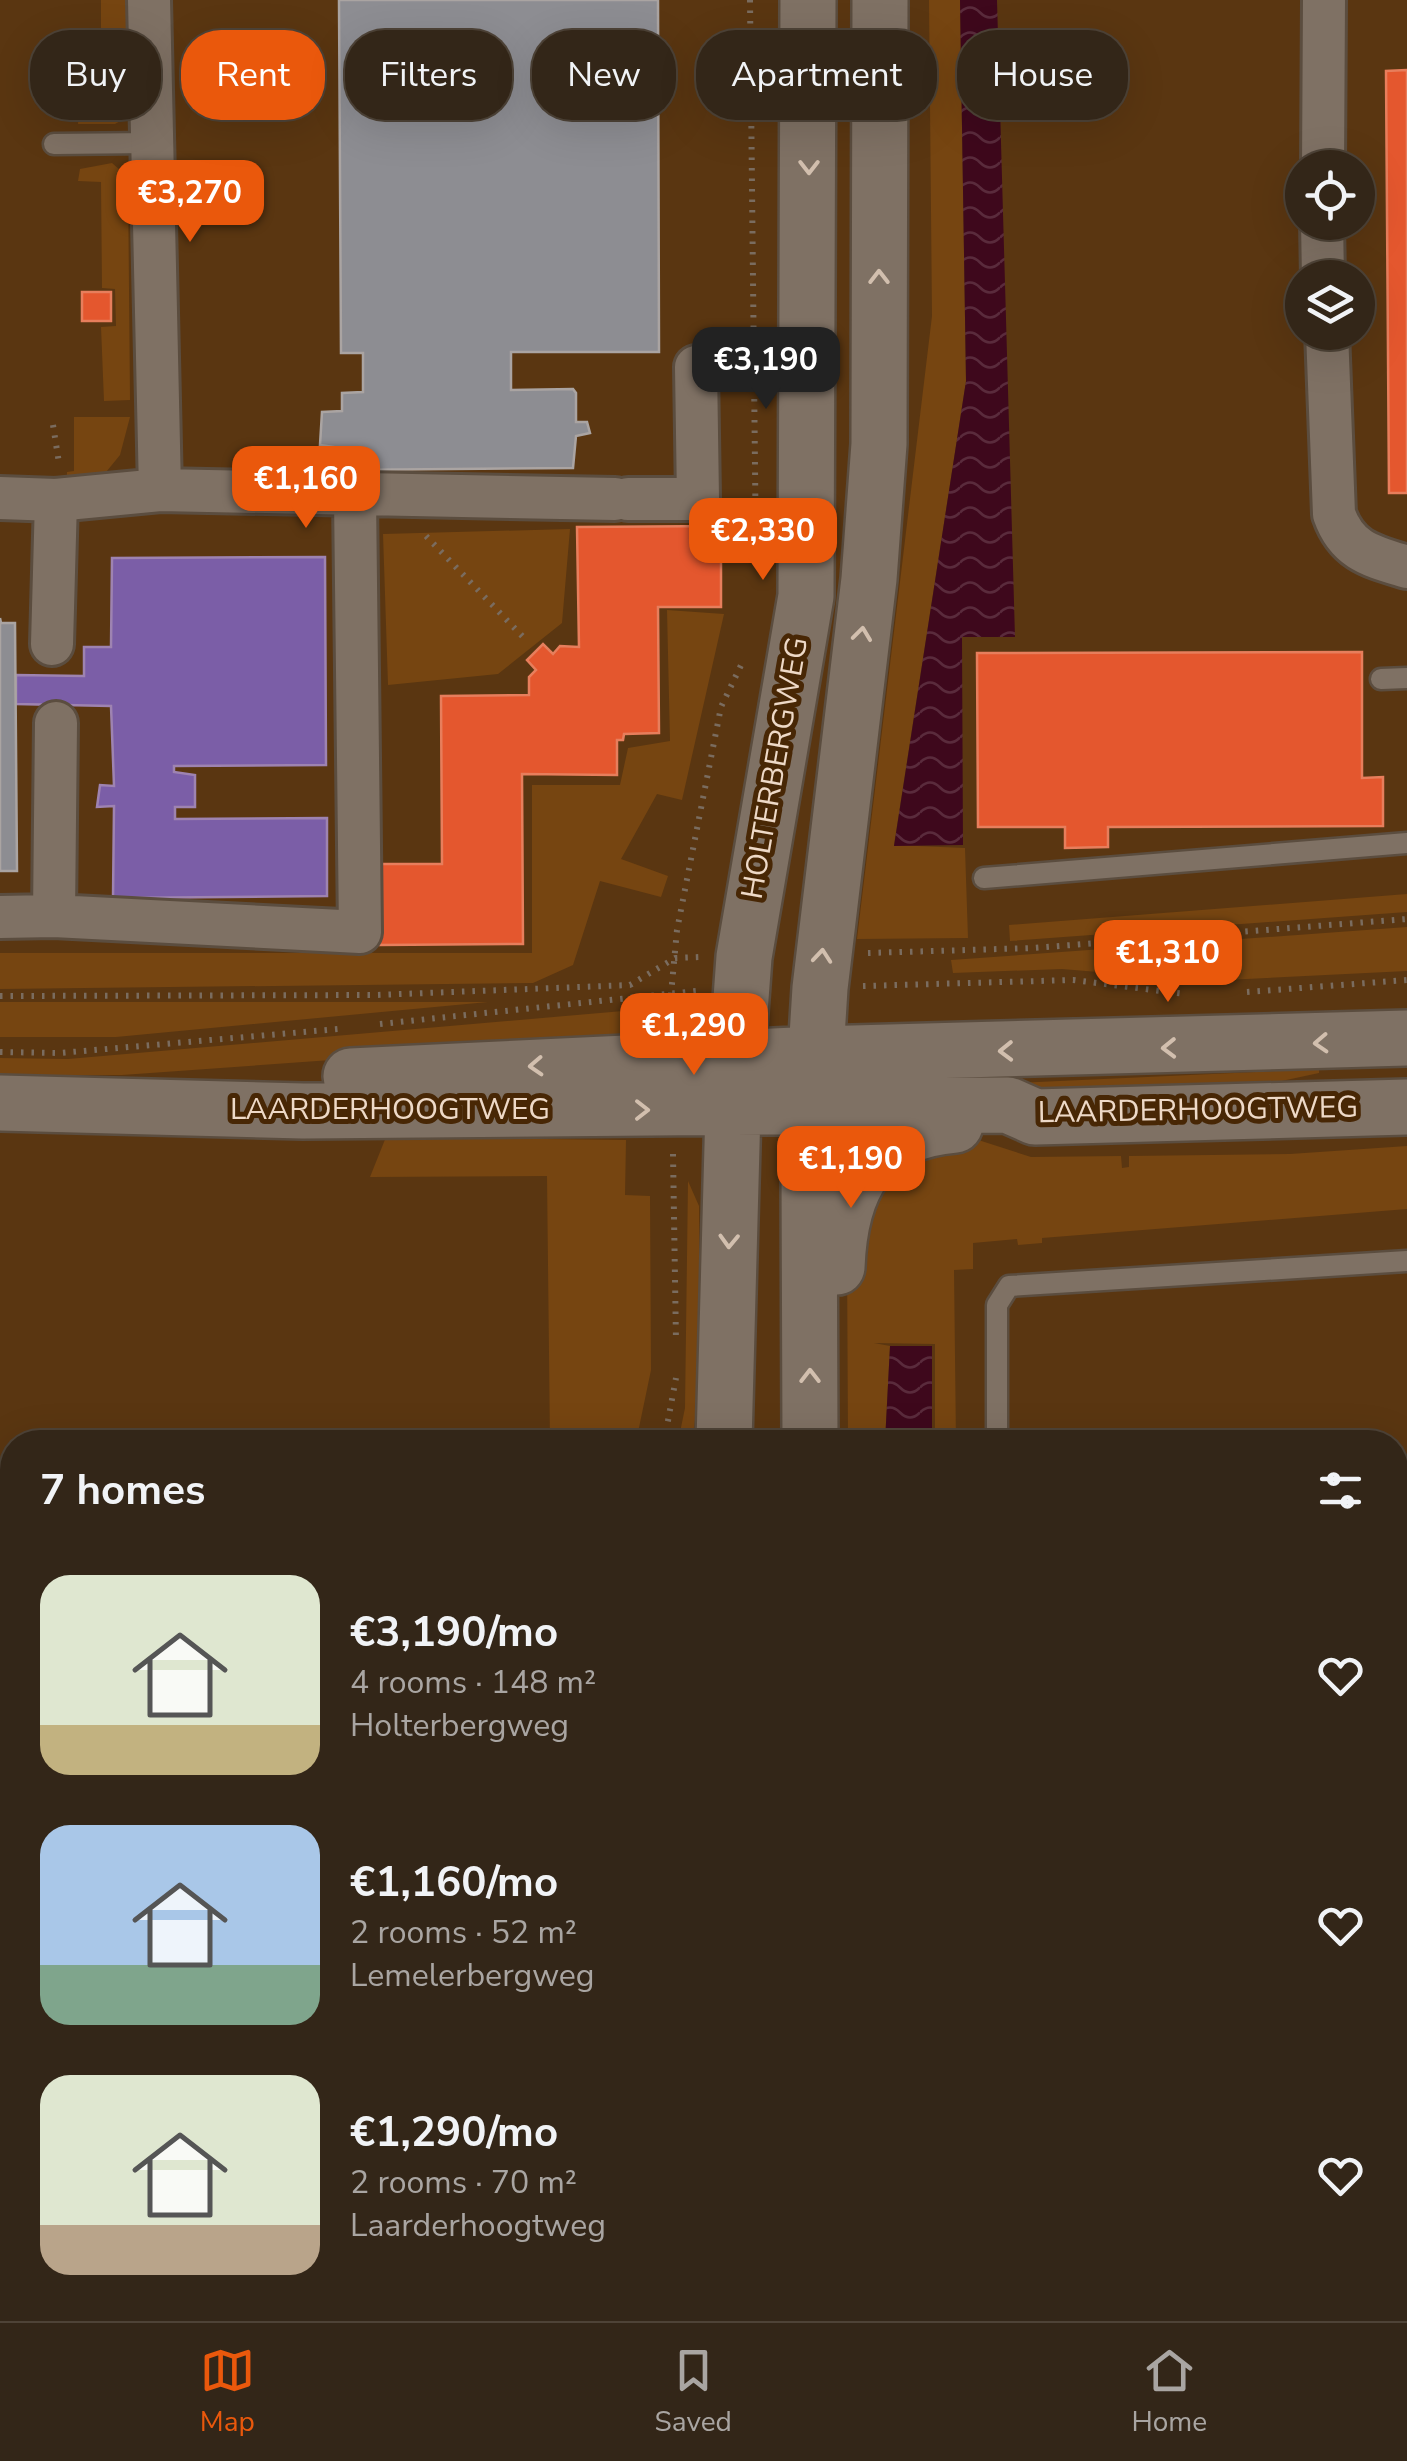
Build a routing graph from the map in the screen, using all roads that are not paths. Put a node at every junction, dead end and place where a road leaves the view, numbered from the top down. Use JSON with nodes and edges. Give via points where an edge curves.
{"nodes":[{"id":1,"x":149,"y":0,"type":"edge"},
{"id":2,"x":808,"y":0,"type":"edge"},
{"id":3,"x":880,"y":0,"type":"edge"},
{"id":4,"x":1324,"y":0,"type":"edge"},
{"id":5,"x":151,"y":143,"type":"junction"},
{"id":6,"x":54,"y":144,"type":"dead end"},
{"id":7,"x":1323,"y":150,"type":"edge"},
{"id":8,"x":1327,"y":350,"type":"edge"},
{"id":9,"x":696,"y":368,"type":"dead end"},
{"id":10,"x":160,"y":490,"type":"junction"},
{"id":11,"x":372,"y":496,"type":"junction"},
{"id":12,"x":0,"y":498,"type":"edge"},
{"id":13,"x":56,"y":500,"type":"junction"},
{"id":14,"x":1407,"y":567,"type":"edge"},
{"id":15,"x":52,"y":644,"type":"dead end"},
{"id":16,"x":1407,"y":678,"type":"edge"},
{"id":17,"x":1381,"y":679,"type":"dead end"},
{"id":18,"x":56,"y":723,"type":"dead end"},
{"id":19,"x":1407,"y":843,"type":"edge"},
{"id":20,"x":984,"y":878,"type":"dead end"},
{"id":21,"x":54,"y":916,"type":"junction"},
{"id":22,"x":0,"y":918,"type":"edge"},
{"id":23,"x":1407,"y":1038,"type":"edge"},
{"id":24,"x":817,"y":1054,"type":"junction"},
{"id":25,"x":736,"y":1083,"type":"junction"},
{"id":26,"x":0,"y":1103,"type":"edge"},
{"id":27,"x":1407,"y":1106,"type":"edge"},
{"id":28,"x":812,"y":1110,"type":"junction"},
{"id":29,"x":1035,"y":1116,"type":"junction"},
{"id":30,"x":1407,"y":1261,"type":"edge"},
{"id":31,"x":810,"y":1310,"type":"junction"},
{"id":32,"x":724,"y":1430,"type":"edge"},
{"id":33,"x":810,"y":1430,"type":"edge"},
{"id":34,"x":996,"y":1430,"type":"edge"}],
"edges":[{"from":1,"to":5,"type":"street"},
{"from":2,"to":25,"type":"main road","name":"HOLTERBERGWEG","one_way":true,"via":[[806,596],[744,957]]},
{"from":24,"to":3,"type":"main road","one_way":true,"via":[[879,444]]},
{"from":4,"to":7,"type":"street"},
{"from":5,"to":6,"type":"lane"},
{"from":5,"to":10,"type":"street"},
{"from":8,"to":14,"type":"street","via":[[1342,538]]},
{"from":9,"to":11,"type":"street","via":[[698,499]]},
{"from":10,"to":11,"type":"street"},
{"from":10,"to":13,"type":"street"},
{"from":11,"to":21,"type":"street","via":[[360,932]]},
{"from":12,"to":13,"type":"street"},
{"from":13,"to":15,"type":"street"},
{"from":16,"to":17,"type":"lane"},
{"from":18,"to":21,"type":"street"},
{"from":19,"to":20,"type":"lane"},
{"from":21,"to":22,"type":"street"},
{"from":23,"to":24,"type":"main road","name":"LAARDERHOOGTWEG","one_way":true},
{"from":24,"to":25,"type":"main road","name":"LAARDERHOOGTWEG"},
{"from":24,"to":28,"type":"main road"},
{"from":25,"to":26,"type":"main road","name":"LAARDERHOOGTWEG","via":[[306,1078],[90,1104]]},
{"from":25,"to":28,"type":"main road","name":"LAARDERHOOGTWEG"},
{"from":25,"to":32,"type":"main road","name":"HOLTERBERGWEG","one_way":true},
{"from":27,"to":29,"type":"main road","name":"LAARDERHOOGTWEG"},
{"from":28,"to":29,"type":"main road","name":"LAARDERHOOGTWEG","via":[[1008,1105]]},
{"from":28,"to":31,"type":"main road"},
{"from":29,"to":31,"type":"main road","via":[[1009,1125],[920,1129],[873,1159],[841,1214],[837,1278]]},
{"from":30,"to":34,"type":"lane","via":[[1010,1286],[998,1305]]},
{"from":33,"to":31,"type":"main road","one_way":true}]}
